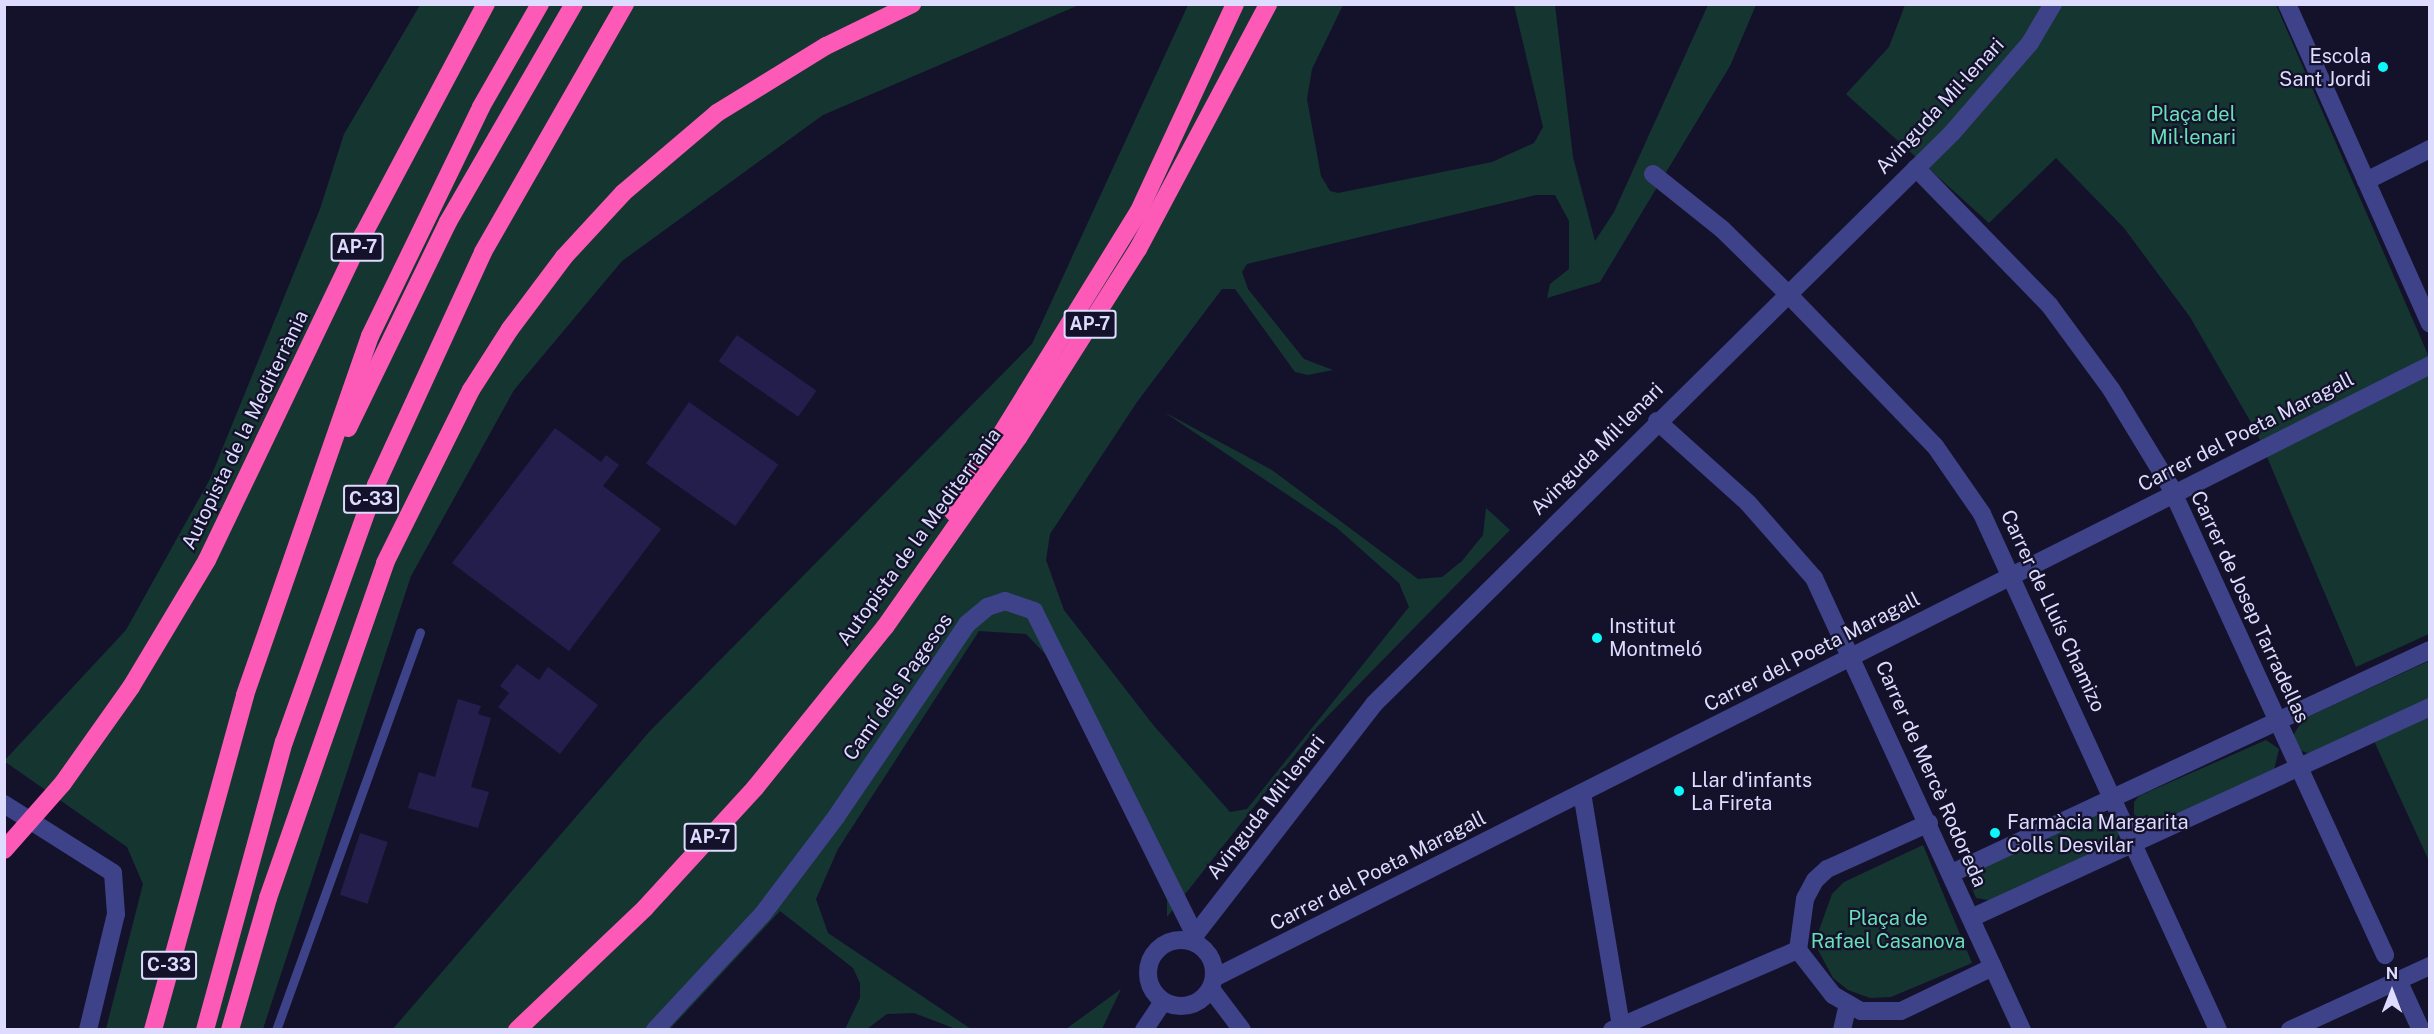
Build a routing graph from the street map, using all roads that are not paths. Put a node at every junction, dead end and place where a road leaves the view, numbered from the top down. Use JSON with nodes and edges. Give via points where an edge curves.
{"nodes":[{"id":1,"x":486,"y":4,"type":"edge"},
{"id":2,"x":540,"y":4,"type":"edge"},
{"id":3,"x":574,"y":4,"type":"edge"},
{"id":4,"x":625,"y":4,"type":"edge"},
{"id":5,"x":912,"y":4,"type":"edge"},
{"id":6,"x":1235,"y":4,"type":"edge"},
{"id":7,"x":1268,"y":4,"type":"edge"},
{"id":8,"x":2053,"y":4,"type":"edge"},
{"id":9,"x":2287,"y":4,"type":"edge"},
{"id":10,"x":2430,"y":149,"type":"edge"},
{"id":11,"x":1916,"y":168,"type":"junction"},
{"id":12,"x":1653,"y":174,"type":"dead end"},
{"id":13,"x":2366,"y":181,"type":"junction"},
{"id":14,"x":1788,"y":294,"type":"junction"},
{"id":15,"x":2430,"y":324,"type":"edge"},
{"id":16,"x":2430,"y":365,"type":"edge"},
{"id":17,"x":1657,"y":422,"type":"junction"},
{"id":18,"x":2173,"y":494,"type":"junction"},
{"id":19,"x":314,"y":500,"type":"junction"},
{"id":20,"x":2014,"y":575,"type":"junction"},
{"id":21,"x":885,"y":627,"type":"junction"},
{"id":22,"x":420,"y":632,"type":"dead end"},
{"id":23,"x":2430,"y":650,"type":"edge"},
{"id":24,"x":1853,"y":656,"type":"junction"},
{"id":25,"x":2430,"y":707,"type":"edge"},
{"id":26,"x":2277,"y":720,"type":"junction"},
{"id":27,"x":2299,"y":768,"type":"junction"},
{"id":28,"x":1582,"y":793,"type":"junction"},
{"id":29,"x":2113,"y":796,"type":"junction"},
{"id":30,"x":4,"y":804,"type":"edge"},
{"id":31,"x":1929,"y":824,"type":"junction"},
{"id":32,"x":2136,"y":845,"type":"junction"},
{"id":33,"x":4,"y":850,"type":"edge"},
{"id":34,"x":1952,"y":873,"type":"junction"},
{"id":35,"x":1971,"y":918,"type":"junction"},
{"id":36,"x":1195,"y":939,"type":"junction"},
{"id":37,"x":1798,"y":950,"type":"junction"},
{"id":38,"x":2385,"y":955,"type":"dead end"},
{"id":39,"x":2430,"y":966,"type":"edge"},
{"id":40,"x":1993,"y":967,"type":"junction"},
{"id":41,"x":2398,"y":980,"type":"junction"},
{"id":42,"x":1213,"y":984,"type":"junction"},
{"id":43,"x":1163,"y":1002,"type":"junction"},
{"id":44,"x":1848,"y":1004,"type":"junction"},
{"id":45,"x":1616,"y":1028,"type":"edge"},
{"id":46,"x":88,"y":1029,"type":"edge"},
{"id":47,"x":153,"y":1029,"type":"edge"},
{"id":48,"x":205,"y":1029,"type":"edge"},
{"id":49,"x":230,"y":1029,"type":"edge"},
{"id":50,"x":276,"y":1029,"type":"edge"},
{"id":51,"x":517,"y":1029,"type":"edge"},
{"id":52,"x":655,"y":1029,"type":"edge"},
{"id":53,"x":1144,"y":1029,"type":"edge"},
{"id":54,"x":1242,"y":1029,"type":"edge"},
{"id":55,"x":1842,"y":1029,"type":"edge"},
{"id":56,"x":2022,"y":1029,"type":"edge"},
{"id":57,"x":2218,"y":1029,"type":"edge"},
{"id":58,"x":2290,"y":1029,"type":"edge"},
{"id":59,"x":2421,"y":1029,"type":"edge"}],
"edges":[{"from":1,"to":33,"type":"highway","name":"Autopista de la Mediterrània","number":"AP-7","bridge":true,"via":[[363,235],[207,560],[131,687],[63,783]]},
{"from":2,"to":19,"type":"highway","via":[[481,107],[370,336]]},
{"from":3,"to":19,"type":"highway","number":"C-33","via":[[448,222]]},
{"from":4,"to":48,"type":"highway","number":"C-33","via":[[483,252],[376,485],[284,742]]},
{"from":5,"to":49,"type":"highway","via":[[826,46],[717,113],[623,193],[564,257],[510,329],[471,390],[385,563],[268,898]]},
{"from":6,"to":21,"type":"highway","via":[[1138,213]]},
{"from":7,"to":21,"type":"highway","name":"Autopista de la Mediterrània","number":"AP-7","via":[[1138,249],[1018,438]]},
{"from":8,"to":11,"type":"street","name":"Avinguda Mil·lenari","via":[[2030,43]]},
{"from":9,"to":13,"type":"street"},
{"from":10,"to":13,"type":"street"},
{"from":11,"to":14,"type":"street","name":"Avinguda Mil·lenari"},
{"from":11,"to":18,"type":"street","name":"Carrer de Josep Tarradellas","via":[[2050,306],[2111,389]]},
{"from":12,"to":14,"type":"street","name":"Carrer de Lluís Chamizo","via":[[1722,229]]},
{"from":13,"to":15,"type":"street"},
{"from":14,"to":17,"type":"street","name":"Avinguda Mil·lenari"},
{"from":14,"to":20,"type":"street","name":"Carrer de Lluís Chamizo","via":[[1935,446],[1982,514]]},
{"from":16,"to":18,"type":"street","name":"Carrer del Poeta Maragall"},
{"from":17,"to":24,"type":"street","name":"Carrer de Mercè Rodoreda","via":[[1748,503],[1814,578]]},
{"from":17,"to":36,"type":"street","name":"Avinguda Mil·lenari","via":[[1374,704]]},
{"from":18,"to":20,"type":"street","name":"Carrer del Poeta Maragall"},
{"from":18,"to":26,"type":"street","name":"Carrer de Josep Tarradellas"},
{"from":19,"to":47,"type":"highway","number":"C-33","via":[[245,695]]},
{"from":20,"to":24,"type":"street","name":"Carrer del Poeta Maragall"},
{"from":20,"to":29,"type":"street","name":"Carrer de Lluís Chamizo"},
{"from":21,"to":51,"type":"highway","name":"Autopista de la Mediterrània","number":"AP-7","via":[[739,805],[645,908]]},
{"from":22,"to":50,"type":"lane"},
{"from":23,"to":26,"type":"street"},
{"from":24,"to":28,"type":"street","name":"Carrer del Poeta Maragall"},
{"from":24,"to":31,"type":"street","name":"Carrer de Mercè Rodoreda"},
{"from":25,"to":27,"type":"street"},
{"from":26,"to":27,"type":"street","name":"Carrer de Josep Tarradellas"},
{"from":26,"to":29,"type":"street"},
{"from":27,"to":32,"type":"street"},
{"from":27,"to":38,"type":"street","name":"Carrer de Josep Tarradellas"},
{"from":28,"to":42,"type":"street","name":"Carrer del Poeta Maragall"},
{"from":28,"to":45,"type":"street"},
{"from":29,"to":32,"type":"street","name":"Carrer de Lluís Chamizo"},
{"from":29,"to":34,"type":"street"},
{"from":30,"to":46,"type":"street","via":[[113,873],[116,914]]},
{"from":31,"to":34,"type":"street","name":"Carrer de Mercè Rodoreda"},
{"from":31,"to":37,"type":"street","via":[[1827,869],[1815,880],[1805,899]]},
{"from":32,"to":35,"type":"street"},
{"from":32,"to":57,"type":"street","name":"Carrer de Lluís Chamizo"},
{"from":34,"to":35,"type":"street","name":"Carrer de Mercè Rodoreda"},
{"from":35,"to":40,"type":"street","name":"Carrer de Mercè Rodoreda"},
{"from":36,"to":42,"type":"street","via":[[1210,956]]},
{"from":36,"to":43,"type":"street","via":[[1172,941],[1153,955],[1148,979]]},
{"from":36,"to":52,"type":"street","name":"Camí dels Pagesos","via":[[1034,611],[1005,601],[987,607],[967,624],[836,817],[762,915]]},
{"from":37,"to":44,"type":"street","via":[[1833,995]]},
{"from":37,"to":45,"type":"street"},
{"from":39,"to":41,"type":"street"},
{"from":40,"to":44,"type":"street","via":[[1901,1011],[1861,1011]]},
{"from":40,"to":56,"type":"street","name":"Carrer de Mercè Rodoreda"},
{"from":41,"to":58,"type":"street"},
{"from":41,"to":59,"type":"street"},
{"from":42,"to":43,"type":"street","via":[[1186,1006]]},
{"from":42,"to":54,"type":"street"},
{"from":43,"to":53,"type":"street"},
{"from":44,"to":55,"type":"street"}]}
